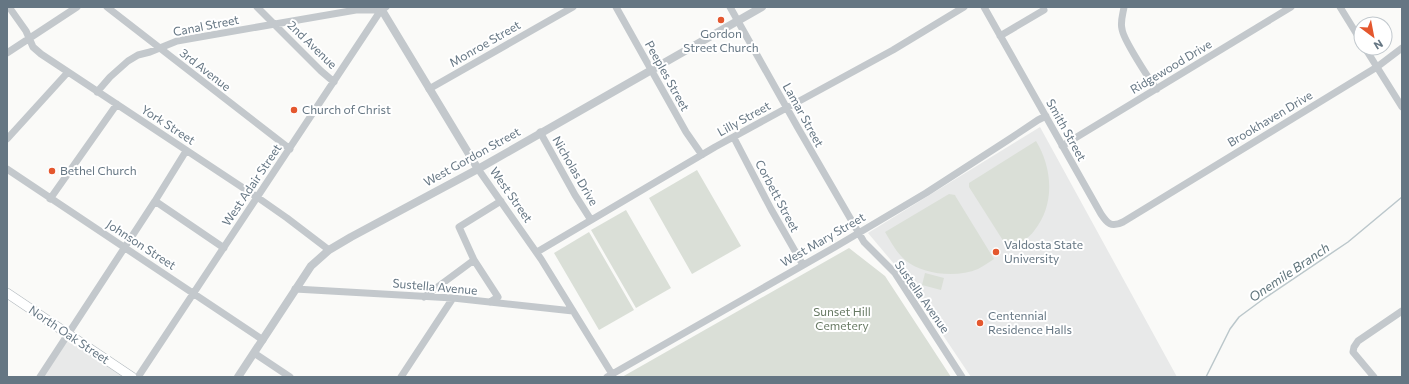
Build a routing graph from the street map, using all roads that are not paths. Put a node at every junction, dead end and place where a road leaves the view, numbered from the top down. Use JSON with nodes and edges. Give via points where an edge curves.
{"nodes":[{"id":1,"x":9,"y":7,"type":"edge"},
{"id":2,"x":77,"y":7,"type":"edge"},
{"id":3,"x":107,"y":7,"type":"edge"},
{"id":4,"x":257,"y":7,"type":"edge"},
{"id":5,"x":573,"y":7,"type":"edge"},
{"id":6,"x":616,"y":7,"type":"edge"},
{"id":7,"x":730,"y":7,"type":"edge"},
{"id":8,"x":762,"y":7,"type":"edge"},
{"id":9,"x":964,"y":7,"type":"edge"},
{"id":10,"x":984,"y":7,"type":"edge"},
{"id":11,"x":1124,"y":7,"type":"edge"},
{"id":12,"x":1291,"y":7,"type":"edge"},
{"id":13,"x":1340,"y":7,"type":"edge"},
{"id":14,"x":382,"y":8,"type":"edge"},
{"id":15,"x":1044,"y":10,"type":"dead end"},
{"id":16,"x":1279,"y":10,"type":"edge"},
{"id":17,"x":738,"y":21,"type":"junction"},
{"id":18,"x":274,"y":25,"type":"junction"},
{"id":19,"x":1353,"y":28,"type":"edge"},
{"id":20,"x":1000,"y":36,"type":"junction"},
{"id":21,"x":28,"y":39,"type":"junction"},
{"id":22,"x":160,"y":48,"type":"junction"},
{"id":23,"x":1402,"y":48,"type":"edge"},
{"id":24,"x":7,"y":53,"type":"edge"},
{"id":25,"x":1370,"y":56,"type":"edge"},
{"id":26,"x":1377,"y":67,"type":"junction"},
{"id":27,"x":651,"y":70,"type":"junction"},
{"id":28,"x":68,"y":72,"type":"junction"},
{"id":29,"x":334,"y":82,"type":"junction"},
{"id":30,"x":429,"y":89,"type":"junction"},
{"id":31,"x":1157,"y":89,"type":"junction"},
{"id":32,"x":97,"y":92,"type":"junction"},
{"id":33,"x":117,"y":104,"type":"junction"},
{"id":34,"x":1402,"y":107,"type":"edge"},
{"id":35,"x":787,"y":108,"type":"junction"},
{"id":36,"x":1046,"y":116,"type":"junction"},
{"id":37,"x":540,"y":132,"type":"junction"},
{"id":38,"x":734,"y":138,"type":"junction"},
{"id":39,"x":7,"y":139,"type":"edge"},
{"id":40,"x":1062,"y":146,"type":"junction"},
{"id":41,"x":290,"y":149,"type":"junction"},
{"id":42,"x":186,"y":150,"type":"junction"},
{"id":43,"x":702,"y":155,"type":"junction"},
{"id":44,"x":7,"y":169,"type":"edge"},
{"id":45,"x":478,"y":169,"type":"junction"},
{"id":46,"x":257,"y":197,"type":"junction"},
{"id":47,"x":50,"y":198,"type":"junction"},
{"id":48,"x":155,"y":201,"type":"junction"},
{"id":49,"x":501,"y":201,"type":"junction"},
{"id":50,"x":1148,"y":207,"type":"joint"},
{"id":51,"x":591,"y":220,"type":"junction"},
{"id":52,"x":859,"y":232,"type":"junction"},
{"id":53,"x":125,"y":247,"type":"junction"},
{"id":54,"x":224,"y":248,"type":"junction"},
{"id":55,"x":329,"y":250,"type":"junction"},
{"id":56,"x":537,"y":252,"type":"junction"},
{"id":57,"x":474,"y":260,"type":"junction"},
{"id":58,"x":803,"y":265,"type":"junction"},
{"id":59,"x":295,"y":289,"type":"junction"},
{"id":60,"x":7,"y":293,"type":"edge"},
{"id":61,"x":193,"y":293,"type":"junction"},
{"id":62,"x":424,"y":297,"type":"junction"},
{"id":63,"x":453,"y":298,"type":"junction"},
{"id":64,"x":490,"y":302,"type":"junction"},
{"id":65,"x":573,"y":311,"type":"junction"},
{"id":66,"x":1402,"y":311,"type":"edge"},
{"id":67,"x":68,"y":334,"type":"junction"},
{"id":68,"x":262,"y":340,"type":"junction"},
{"id":69,"x":254,"y":353,"type":"junction"},
{"id":70,"x":609,"y":376,"type":"edge"},
{"id":71,"x":40,"y":377,"type":"edge"},
{"id":72,"x":132,"y":377,"type":"edge"},
{"id":73,"x":138,"y":377,"type":"edge"},
{"id":74,"x":238,"y":377,"type":"edge"},
{"id":75,"x":290,"y":377,"type":"edge"},
{"id":76,"x":401,"y":377,"type":"edge"},
{"id":77,"x":962,"y":377,"type":"edge"},
{"id":78,"x":1374,"y":377,"type":"edge"}],
"edges":[{"from":1,"to":21,"type":"street","name":"York Street","via":[[26,31]]},
{"from":2,"to":21,"type":"street"},
{"from":3,"to":22,"type":"street","name":"3rd Avenue"},
{"from":4,"to":18,"type":"street","name":"2nd Avenue"},
{"from":5,"to":30,"type":"street","name":"Monroe Street"},
{"from":6,"to":27,"type":"street","name":"Peeples Street"},
{"from":7,"to":17,"type":"street","name":"Lamar Street"},
{"from":8,"to":17,"type":"street","name":"West Gordon Street"},
{"from":9,"to":35,"type":"street","name":"Lilly Street","via":[[893,50]]},
{"from":10,"to":20,"type":"street","name":"Smith Street"},
{"from":11,"to":31,"type":"street","via":[[1122,29]]},
{"from":12,"to":16,"type":"street","name":"Ridgewood Drive"},
{"from":13,"to":19,"type":"street"},
{"from":14,"to":18,"type":"street","name":"Canal Street","via":[[356,10]]},
{"from":14,"to":29,"type":"street","name":"West Adair Street"},
{"from":14,"to":30,"type":"street","name":"West Street"},
{"from":15,"to":20,"type":"street"},
{"from":16,"to":31,"type":"street","name":"Ridgewood Drive"},
{"from":17,"to":27,"type":"street","name":"West Gordon Street"},
{"from":17,"to":35,"type":"street","name":"Lamar Street"},
{"from":18,"to":22,"type":"street","name":"Canal Street","via":[[177,41]]},
{"from":18,"to":29,"type":"street","name":"2nd Avenue"},
{"from":20,"to":36,"type":"street","name":"Smith Street"},
{"from":21,"to":24,"type":"street"},
{"from":21,"to":28,"type":"street","name":"York Street","via":[[41,54]]},
{"from":22,"to":32,"type":"street","name":"Canal Street","via":[[128,61]]},
{"from":22,"to":41,"type":"street","name":"3rd Avenue"},
{"from":23,"to":26,"type":"street","name":"Brookhaven Drive"},
{"from":25,"to":26,"type":"street"},
{"from":26,"to":34,"type":"street"},
{"from":26,"to":50,"type":"street","name":"Brookhaven Drive"},
{"from":27,"to":37,"type":"street","name":"West Gordon Street"},
{"from":27,"to":43,"type":"street","name":"Peeples Street"},
{"from":28,"to":32,"type":"street","name":"York Street"},
{"from":28,"to":39,"type":"street"},
{"from":29,"to":41,"type":"street","name":"West Adair Street"},
{"from":30,"to":45,"type":"street","name":"West Street"},
{"from":31,"to":40,"type":"street","name":"Ridgewood Drive"},
{"from":32,"to":33,"type":"street","name":"York Street"},
{"from":33,"to":42,"type":"street","name":"York Street"},
{"from":33,"to":47,"type":"street"},
{"from":35,"to":38,"type":"street","name":"Lilly Street"},
{"from":35,"to":52,"type":"street","name":"Lamar Street"},
{"from":36,"to":40,"type":"street","name":"Smith Street"},
{"from":36,"to":52,"type":"street","name":"West Mary Street"},
{"from":37,"to":45,"type":"street","name":"West Gordon Street"},
{"from":37,"to":51,"type":"street","name":"Nicholas Drive"},
{"from":38,"to":43,"type":"street","name":"Lilly Street"},
{"from":38,"to":58,"type":"street","name":"Corbett Street","via":[[767,203]]},
{"from":40,"to":50,"type":"street","name":"Smith Street","via":[[1108,224],[1119,224]]},
{"from":41,"to":46,"type":"street","name":"West Adair Street"},
{"from":42,"to":46,"type":"street","name":"York Street"},
{"from":42,"to":48,"type":"street"},
{"from":43,"to":51,"type":"street","name":"Lilly Street"},
{"from":44,"to":47,"type":"street","name":"Johnson Street"},
{"from":45,"to":49,"type":"street","name":"West Street"},
{"from":45,"to":55,"type":"street","name":"West Gordon Street"},
{"from":46,"to":54,"type":"street","name":"West Adair Street"},
{"from":46,"to":55,"type":"street","name":"York Street"},
{"from":47,"to":53,"type":"street","name":"Johnson Street"},
{"from":48,"to":53,"type":"street"},
{"from":48,"to":54,"type":"street"},
{"from":49,"to":56,"type":"street","name":"West Street"},
{"from":49,"to":57,"type":"street","via":[[459,227]]},
{"from":51,"to":56,"type":"street","name":"Lilly Street"},
{"from":52,"to":58,"type":"street","name":"West Mary Street"},
{"from":52,"to":77,"type":"street","name":"Sustella Avenue","via":[[864,242],[895,273]]},
{"from":53,"to":61,"type":"street","name":"Johnson Street"},
{"from":53,"to":67,"type":"street"},
{"from":54,"to":61,"type":"street","name":"West Adair Street"},
{"from":55,"to":59,"type":"street","name":"West Gordon Street","via":[[311,266]]},
{"from":56,"to":65,"type":"street","name":"West Street"},
{"from":57,"to":62,"type":"street"},
{"from":57,"to":64,"type":"street","via":[[498,297]]},
{"from":58,"to":70,"type":"street","name":"West Mary Street"},
{"from":59,"to":62,"type":"street","name":"Sustella Avenue"},
{"from":59,"to":68,"type":"street","name":"West Gordon Street"},
{"from":60,"to":67,"type":"main road","name":"North Oak Street"},
{"from":61,"to":68,"type":"street","name":"Johnson Street"},
{"from":61,"to":73,"type":"street","name":"West Adair Street"},
{"from":62,"to":63,"type":"street","name":"Sustella Avenue"},
{"from":63,"to":64,"type":"street","name":"Sustella Avenue"},
{"from":63,"to":76,"type":"street"},
{"from":64,"to":65,"type":"street","name":"Sustella Avenue"},
{"from":65,"to":70,"type":"street","name":"West Street"},
{"from":66,"to":78,"type":"street","via":[[1358,341],[1354,347],[1353,352]]},
{"from":67,"to":71,"type":"street"},
{"from":67,"to":72,"type":"main road","name":"North Oak Street"},
{"from":68,"to":69,"type":"street","name":"West Gordon Street"},
{"from":69,"to":74,"type":"street","name":"West Gordon Street"},
{"from":69,"to":75,"type":"street"}]}
